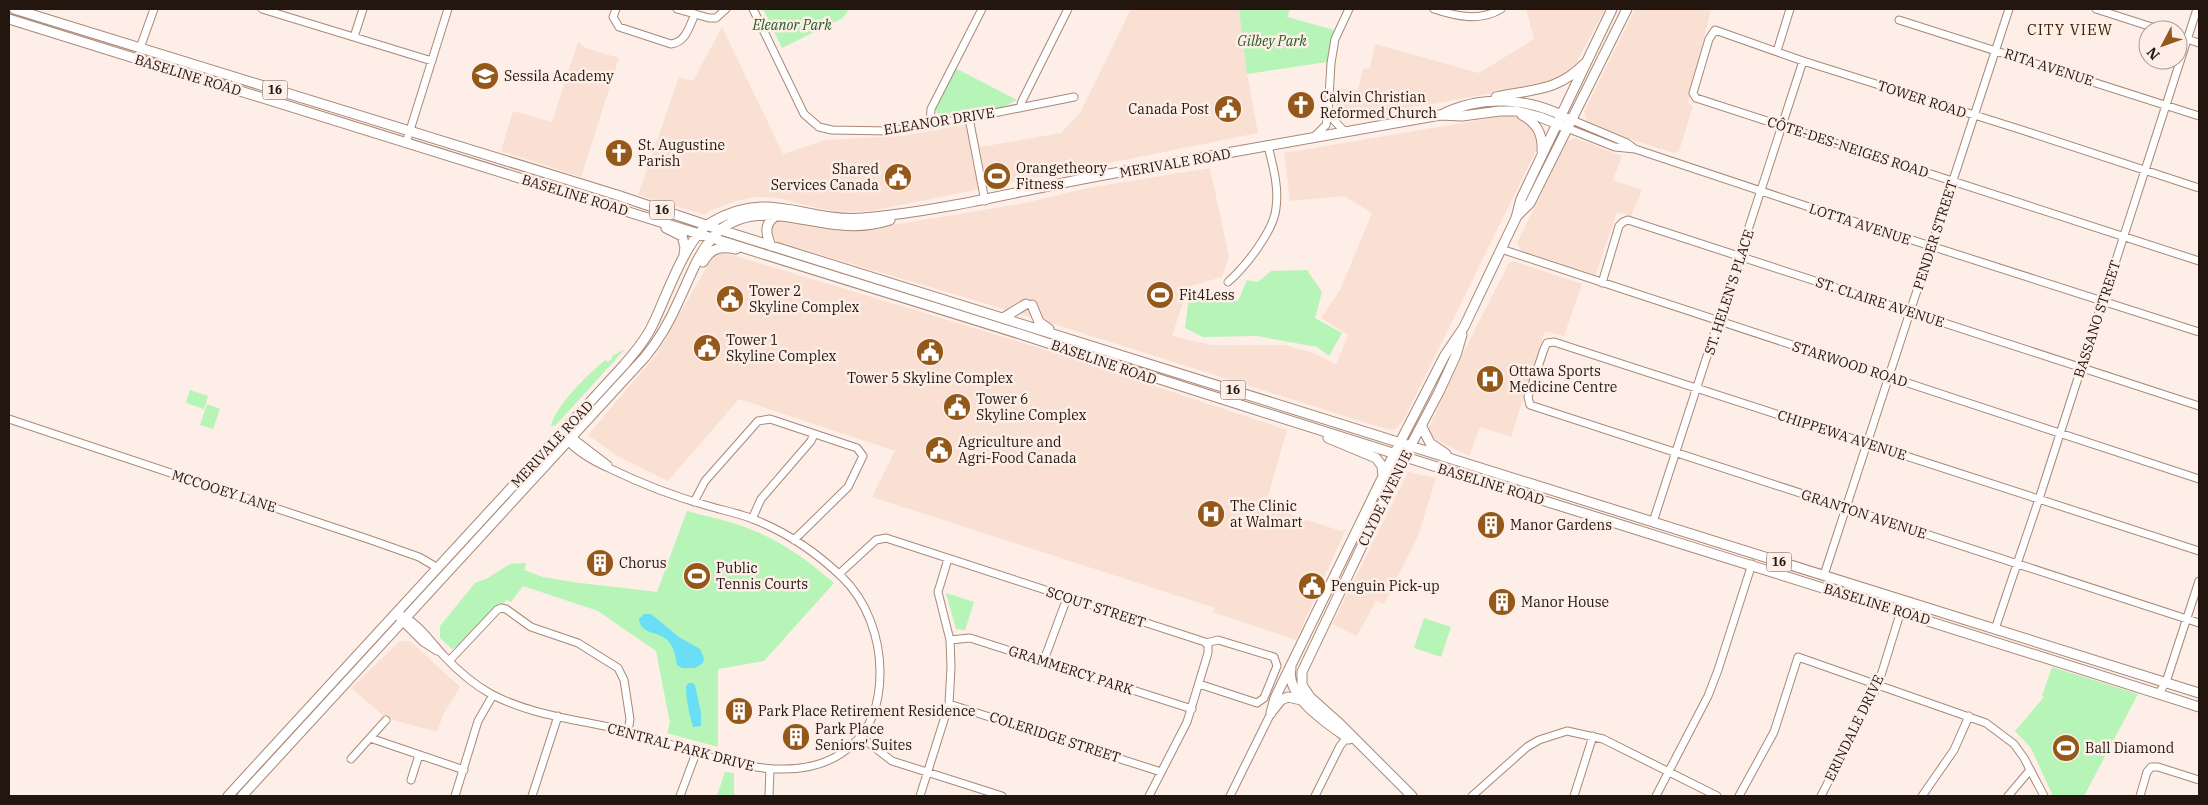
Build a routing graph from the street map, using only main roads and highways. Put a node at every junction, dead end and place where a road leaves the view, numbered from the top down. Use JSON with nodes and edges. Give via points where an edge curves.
{"nodes":[{"id":1,"x":14,"y":9,"type":"edge"},
{"id":2,"x":1612,"y":9,"type":"edge"},
{"id":3,"x":1627,"y":9,"type":"edge"},
{"id":4,"x":9,"y":19,"type":"edge"},
{"id":5,"x":1589,"y":58,"type":"junction"},
{"id":6,"x":1472,"y":103,"type":"junction"},
{"id":7,"x":1516,"y":111,"type":"junction"},
{"id":8,"x":1440,"y":115,"type":"junction"},
{"id":9,"x":1562,"y":115,"type":"junction"},
{"id":10,"x":1557,"y":124,"type":"junction"},
{"id":11,"x":1570,"y":124,"type":"junction"},
{"id":12,"x":1542,"y":155,"type":"junction"},
{"id":13,"x":585,"y":186,"type":"junction"},
{"id":14,"x":582,"y":197,"type":"junction"},
{"id":15,"x":639,"y":214,"type":"junction"},
{"id":16,"x":778,"y":214,"type":"junction"},
{"id":17,"x":909,"y":214,"type":"junction"},
{"id":18,"x":1516,"y":218,"type":"junction"},
{"id":19,"x":707,"y":225,"type":"junction"},
{"id":20,"x":721,"y":230,"type":"junction"},
{"id":21,"x":699,"y":233,"type":"junction"},
{"id":22,"x":713,"y":237,"type":"junction"},
{"id":23,"x":771,"y":246,"type":"junction"},
{"id":24,"x":760,"y":253,"type":"junction"},
{"id":25,"x":683,"y":258,"type":"junction"},
{"id":26,"x":872,"y":277,"type":"junction"},
{"id":27,"x":870,"y":287,"type":"junction"},
{"id":28,"x":938,"y":298,"type":"junction"},
{"id":29,"x":680,"y":299,"type":"junction"},
{"id":30,"x":935,"y":307,"type":"junction"},
{"id":31,"x":1003,"y":318,"type":"junction"},
{"id":32,"x":1023,"y":324,"type":"junction"},
{"id":33,"x":1464,"y":327,"type":"junction"},
{"id":34,"x":1020,"y":334,"type":"junction"},
{"id":35,"x":1064,"y":337,"type":"junction"},
{"id":36,"x":1148,"y":364,"type":"junction"},
{"id":37,"x":1145,"y":376,"type":"junction"},
{"id":38,"x":1302,"y":424,"type":"junction"},
{"id":39,"x":1422,"y":427,"type":"junction"},
{"id":40,"x":1399,"y":443,"type":"junction"},
{"id":41,"x":1411,"y":447,"type":"junction"},
{"id":42,"x":1395,"y":453,"type":"junction"},
{"id":43,"x":1405,"y":457,"type":"junction"},
{"id":44,"x":1457,"y":460,"type":"junction"},
{"id":45,"x":1383,"y":477,"type":"junction"},
{"id":46,"x":1595,"y":504,"type":"junction"},
{"id":47,"x":1591,"y":515,"type":"junction"},
{"id":48,"x":1322,"y":602,"type":"junction"},
{"id":49,"x":1330,"y":612,"type":"junction"},
{"id":50,"x":1293,"y":663,"type":"junction"},
{"id":51,"x":2199,"y":692,"type":"edge"},
{"id":52,"x":1302,"y":700,"type":"junction"},
{"id":53,"x":2199,"y":707,"type":"edge"},
{"id":54,"x":1348,"y":736,"type":"junction"},
{"id":55,"x":228,"y":796,"type":"edge"},
{"id":56,"x":242,"y":796,"type":"edge"},
{"id":57,"x":1412,"y":796,"type":"edge"}],
"edges":[{"from":1,"to":13,"type":"main road","name":"BASELINE ROAD","number":"16"},
{"from":2,"to":5,"type":"main road"},
{"from":3,"to":11,"type":"main road"},
{"from":4,"to":14,"type":"main road","name":"BASELINE ROAD","number":"16"},
{"from":5,"to":6,"type":"main road","via":[[1572,76],[1555,85]]},
{"from":5,"to":9,"type":"main road"},
{"from":6,"to":8,"type":"main road","name":"MERIVALE ROAD"},
{"from":6,"to":9,"type":"main road","name":"MERIVALE ROAD","via":[[1521,102]]},
{"from":7,"to":8,"type":"main road","name":"MERIVALE ROAD"},
{"from":7,"to":10,"type":"main road","name":"MERIVALE ROAD"},
{"from":7,"to":12,"type":"main road","via":[[1532,121],[1540,131]]},
{"from":8,"to":17,"type":"main road","name":"MERIVALE ROAD","via":[[1096,176]]},
{"from":9,"to":10,"type":"main road","name":"CLYDE AVENUE"},
{"from":9,"to":11,"type":"main road","name":"MERIVALE ROAD"},
{"from":10,"to":11,"type":"main road","name":"MERIVALE ROAD"},
{"from":10,"to":12,"type":"main road","name":"CLYDE AVENUE"},
{"from":11,"to":18,"type":"main road","name":"CLYDE AVENUE","via":[[1530,203]]},
{"from":12,"to":18,"type":"main road","name":"CLYDE AVENUE","via":[[1521,199]]},
{"from":13,"to":14,"type":"main road"},
{"from":13,"to":19,"type":"main road","name":"BASELINE ROAD","number":"16"},
{"from":14,"to":15,"type":"main road","name":"BASELINE ROAD","number":"16"},
{"from":15,"to":21,"type":"main road","name":"BASELINE ROAD","number":"16"},
{"from":15,"to":25,"type":"main road","via":[[682,236]]},
{"from":16,"to":17,"type":"main road","name":"MERIVALE ROAD","via":[[820,223],[858,226]]},
{"from":16,"to":20,"type":"main road","name":"MERIVALE ROAD","via":[[748,217]]},
{"from":16,"to":23,"type":"main road","via":[[767,226],[766,234]]},
{"from":17,"to":19,"type":"main road","name":"MERIVALE ROAD","via":[[840,218],[759,206],[732,213]]},
{"from":18,"to":33,"type":"main road","name":"CLYDE AVENUE"},
{"from":19,"to":20,"type":"main road","name":"BASELINE ROAD","number":"16"},
{"from":19,"to":21,"type":"main road","name":"MERIVALE ROAD"},
{"from":20,"to":22,"type":"main road","name":"MERIVALE ROAD"},
{"from":20,"to":23,"type":"main road","name":"BASELINE ROAD","number":"16"},
{"from":21,"to":22,"type":"main road","name":"BASELINE ROAD","number":"16"},
{"from":21,"to":25,"type":"main road","name":"MERIVALE ROAD"},
{"from":22,"to":24,"type":"main road","name":"BASELINE ROAD","number":"16"},
{"from":22,"to":29,"type":"main road","name":"MERIVALE ROAD"},
{"from":23,"to":26,"type":"main road","name":"BASELINE ROAD","number":"16"},
{"from":24,"to":27,"type":"main road","name":"BASELINE ROAD","number":"16"},
{"from":24,"to":29,"type":"main road","via":[[725,247],[712,251]]},
{"from":25,"to":55,"type":"main road","name":"MERIVALE ROAD","via":[[653,325],[618,373]]},
{"from":26,"to":27,"type":"main road"},
{"from":26,"to":28,"type":"main road","name":"BASELINE ROAD","number":"16"},
{"from":27,"to":30,"type":"main road","name":"BASELINE ROAD","number":"16"},
{"from":28,"to":30,"type":"main road"},
{"from":28,"to":31,"type":"main road","name":"BASELINE ROAD","number":"16"},
{"from":29,"to":56,"type":"main road","name":"MERIVALE ROAD","via":[[650,350]]},
{"from":30,"to":34,"type":"main road","name":"BASELINE ROAD","number":"16"},
{"from":31,"to":32,"type":"main road","name":"BASELINE ROAD","number":"16"},
{"from":31,"to":35,"type":"main road","via":[[1029,305],[1044,327]]},
{"from":32,"to":34,"type":"main road"},
{"from":32,"to":35,"type":"main road","name":"BASELINE ROAD","number":"16"},
{"from":33,"to":39,"type":"main road","name":"CLYDE AVENUE","via":[[1456,355]]},
{"from":33,"to":40,"type":"main road","name":"CLYDE AVENUE","via":[[1445,355]]},
{"from":34,"to":37,"type":"main road","name":"BASELINE ROAD","number":"16"},
{"from":35,"to":36,"type":"main road","name":"BASELINE ROAD","number":"16"},
{"from":36,"to":37,"type":"main road"},
{"from":36,"to":40,"type":"main road","name":"BASELINE ROAD","number":"16"},
{"from":37,"to":38,"type":"main road","name":"BASELINE ROAD","number":"16"},
{"from":38,"to":42,"type":"main road","name":"BASELINE ROAD","number":"16"},
{"from":38,"to":45,"type":"main road","via":[[1376,458],[1382,466]]},
{"from":39,"to":41,"type":"main road","name":"CLYDE AVENUE"},
{"from":39,"to":44,"type":"main road","via":[[1430,443]]},
{"from":40,"to":41,"type":"main road","name":"BASELINE ROAD","number":"16"},
{"from":40,"to":42,"type":"main road","name":"CLYDE AVENUE"},
{"from":41,"to":43,"type":"main road","name":"CLYDE AVENUE"},
{"from":41,"to":44,"type":"main road","name":"BASELINE ROAD","number":"16"},
{"from":42,"to":43,"type":"main road","name":"BASELINE ROAD","number":"16"},
{"from":42,"to":45,"type":"main road","name":"CLYDE AVENUE"},
{"from":43,"to":47,"type":"main road","name":"BASELINE ROAD","number":"16"},
{"from":43,"to":49,"type":"main road","name":"CLYDE AVENUE"},
{"from":44,"to":46,"type":"main road","name":"BASELINE ROAD","number":"16"},
{"from":45,"to":48,"type":"main road","name":"CLYDE AVENUE"},
{"from":46,"to":47,"type":"main road"},
{"from":46,"to":51,"type":"main road","name":"BASELINE ROAD","number":"16"},
{"from":47,"to":53,"type":"main road","name":"BASELINE ROAD","number":"16"},
{"from":48,"to":49,"type":"main road"},
{"from":48,"to":50,"type":"main road","name":"CLYDE AVENUE"},
{"from":49,"to":54,"type":"main road","name":"CLYDE AVENUE","via":[[1303,668],[1302,681],[1307,694]]},
{"from":50,"to":52,"type":"main road","via":[[1290,679]]},
{"from":50,"to":52,"type":"main road","name":"CLYDE AVENUE","via":[[1270,713],[1288,697]]},
{"from":52,"to":54,"type":"main road"},
{"from":54,"to":57,"type":"main road"}]}
